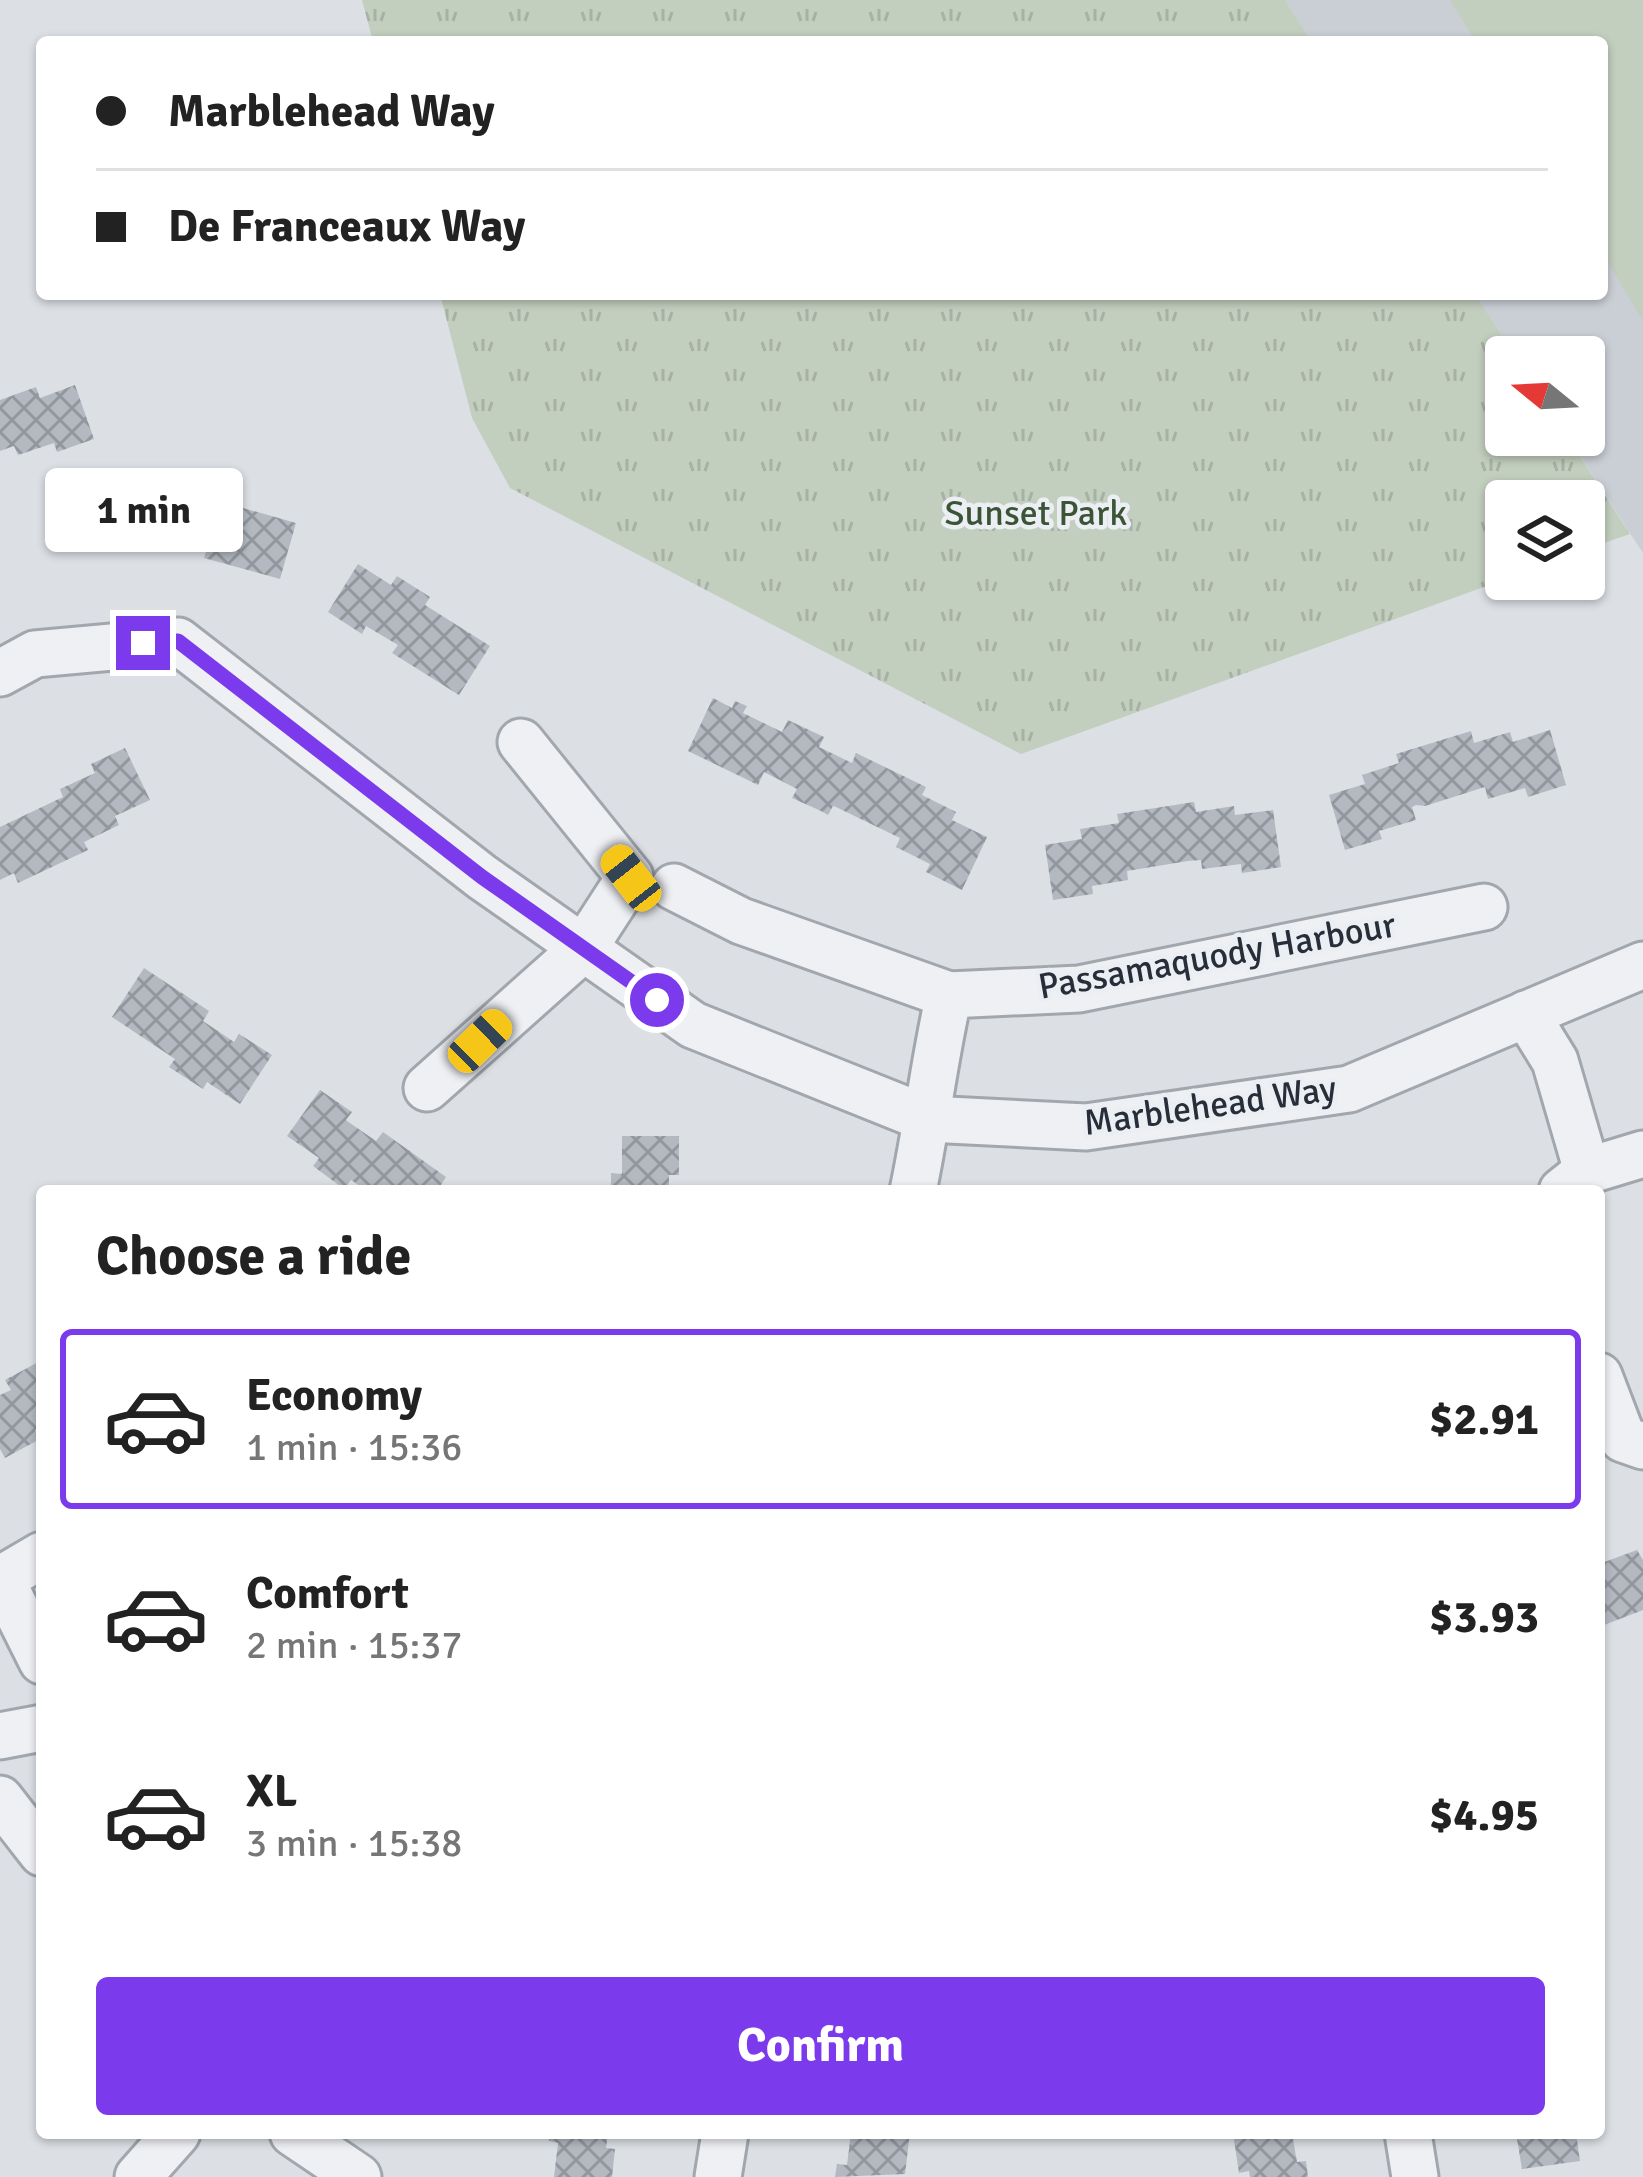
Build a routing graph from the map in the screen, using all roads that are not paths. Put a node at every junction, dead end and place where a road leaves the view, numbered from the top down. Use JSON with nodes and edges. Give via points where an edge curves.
{"nodes":[{"id":1,"x":0,"y":673,"type":"edge"},
{"id":2,"x":521,"y":742,"type":"dead end"},
{"id":3,"x":674,"y":886,"type":"dead end"},
{"id":4,"x":1484,"y":907,"type":"dead end"},
{"id":5,"x":584,"y":948,"type":"junction"},
{"id":6,"x":1643,"y":965,"type":"edge"},
{"id":7,"x":949,"y":994,"type":"junction"},
{"id":8,"x":1526,"y":1014,"type":"junction"},
{"id":9,"x":427,"y":1088,"type":"dead end"},
{"id":10,"x":928,"y":1119,"type":"junction"},
{"id":11,"x":1643,"y":1154,"type":"edge"},
{"id":12,"x":1575,"y":1181,"type":"edge"},
{"id":13,"x":914,"y":1185,"type":"edge"},
{"id":14,"x":1605,"y":1392,"type":"edge"},
{"id":15,"x":1643,"y":1446,"type":"edge"},
{"id":16,"x":36,"y":1559,"type":"edge"},
{"id":17,"x":36,"y":1649,"type":"edge"},
{"id":18,"x":36,"y":1729,"type":"edge"},
{"id":19,"x":0,"y":1736,"type":"edge"},
{"id":20,"x":0,"y":1798,"type":"edge"},
{"id":21,"x":36,"y":1845,"type":"edge"},
{"id":22,"x":172,"y":2139,"type":"edge"},
{"id":23,"x":302,"y":2139,"type":"edge"},
{"id":24,"x":724,"y":2139,"type":"edge"},
{"id":25,"x":1409,"y":2139,"type":"edge"},
{"id":26,"x":138,"y":2177,"type":"edge"},
{"id":27,"x":358,"y":2177,"type":"edge"},
{"id":28,"x":718,"y":2177,"type":"edge"},
{"id":29,"x":1415,"y":2177,"type":"edge"}],
"edges":[{"from":1,"to":5,"type":"street","name":"Marblehead Way","via":[[34,654],[178,641]]},
{"from":2,"to":5,"type":"street","via":[[631,878]]},
{"from":3,"to":7,"type":"street","name":"Passamaquody Harbour","via":[[741,921]]},
{"from":4,"to":7,"type":"street","name":"Passamaquody Harbour","via":[[1079,989]]},
{"from":5,"to":9,"type":"street"},
{"from":5,"to":10,"type":"street","name":"Marblehead Way","via":[[694,1025]]},
{"from":6,"to":8,"type":"street","name":"Marblehead Way"},
{"from":7,"to":10,"type":"street"},
{"from":8,"to":10,"type":"street","name":"Marblehead Way","via":[[1349,1089],[1086,1127]]},
{"from":8,"to":12,"type":"street","via":[[1555,1061]]},
{"from":10,"to":13,"type":"street"},
{"from":11,"to":12,"type":"street"},
{"from":14,"to":15,"type":"street","via":[[1623,1439]]},
{"from":16,"to":17,"type":"street","via":[[2,1579]]},
{"from":18,"to":19,"type":"street"},
{"from":20,"to":21,"type":"street"},
{"from":22,"to":26,"type":"street"},
{"from":23,"to":27,"type":"street"},
{"from":24,"to":28,"type":"street"},
{"from":25,"to":29,"type":"street"}]}
